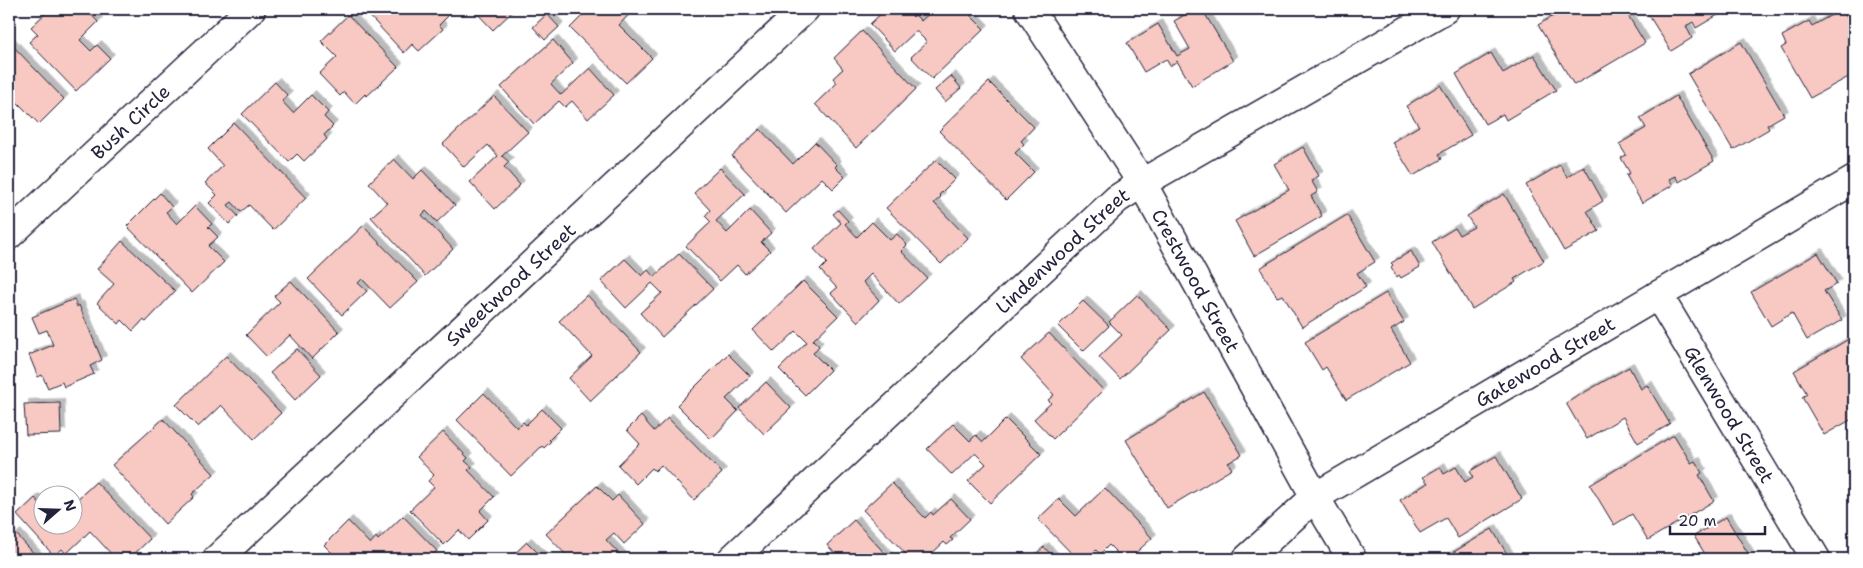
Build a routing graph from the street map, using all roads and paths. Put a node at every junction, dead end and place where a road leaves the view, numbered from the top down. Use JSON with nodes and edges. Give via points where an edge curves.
{"nodes":[{"id":1,"x":252,"y":9,"type":"edge"},
{"id":2,"x":805,"y":9,"type":"edge"},
{"id":3,"x":1029,"y":9,"type":"edge"},
{"id":4,"x":1445,"y":9,"type":"edge"},
{"id":5,"x":1854,"y":180,"type":"edge"},
{"id":6,"x":1142,"y":183,"type":"junction"},
{"id":7,"x":9,"y":235,"type":"edge"},
{"id":8,"x":1658,"y":295,"type":"junction"},
{"id":9,"x":1315,"y":497,"type":"junction"},
{"id":10,"x":217,"y":559,"type":"edge"},
{"id":11,"x":732,"y":559,"type":"edge"},
{"id":12,"x":1247,"y":559,"type":"edge"},
{"id":13,"x":1352,"y":559,"type":"edge"},
{"id":14,"x":1816,"y":559,"type":"edge"}],
"edges":[{"from":1,"to":7,"type":"street","name":"Bush Circle"},
{"from":2,"to":10,"type":"street","name":"Sweetwood Street"},
{"from":3,"to":6,"type":"street","name":"Crestwood Street"},
{"from":4,"to":6,"type":"street","name":"Lindenwood Street"},
{"from":5,"to":8,"type":"street","name":"Gatewood Street"},
{"from":6,"to":9,"type":"street","name":"Crestwood Street"},
{"from":6,"to":11,"type":"street","name":"Lindenwood Street","via":[[1117,199]]},
{"from":8,"to":9,"type":"street","name":"Gatewood Street"},
{"from":8,"to":14,"type":"street","name":"Glenwood Street"},
{"from":9,"to":12,"type":"street","name":"Gatewood Street"},
{"from":9,"to":13,"type":"street","name":"Crestwood Street"}]}
